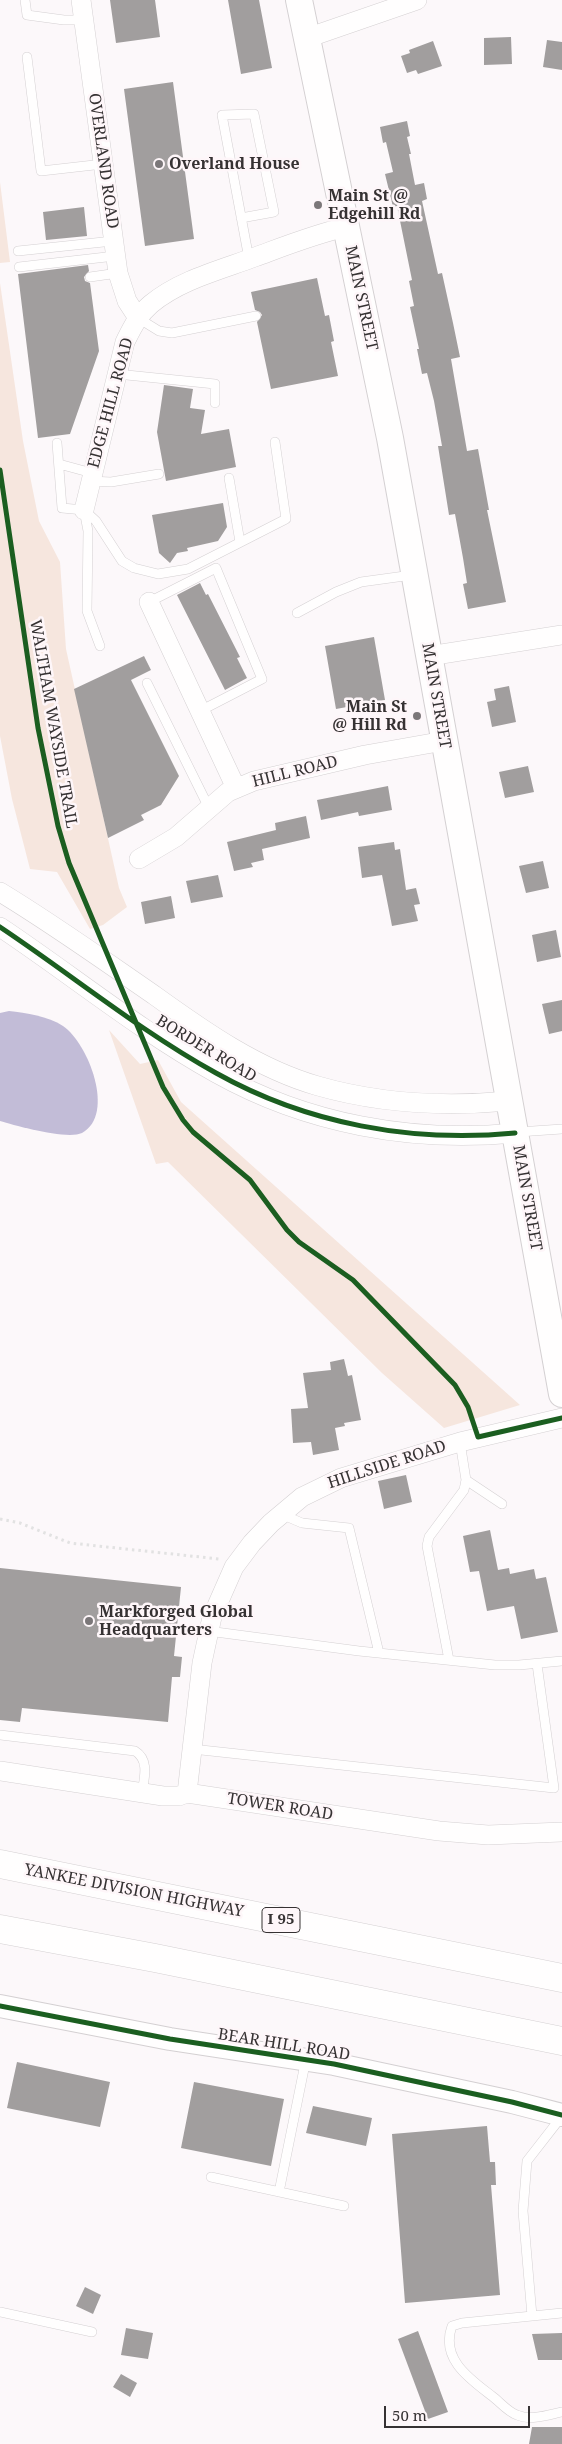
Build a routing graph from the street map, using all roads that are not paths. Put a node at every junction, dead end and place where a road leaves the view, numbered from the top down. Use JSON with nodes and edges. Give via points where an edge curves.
{"nodes":[{"id":1,"x":25,"y":0,"type":"edge"},
{"id":2,"x":81,"y":0,"type":"edge"},
{"id":3,"x":299,"y":0,"type":"edge"},
{"id":4,"x":417,"y":0,"type":"edge"},
{"id":5,"x":84,"y":20,"type":"junction"},
{"id":6,"x":307,"y":38,"type":"junction"},
{"id":7,"x":28,"y":56,"type":"dead end"},
{"id":8,"x":103,"y":164,"type":"junction"},
{"id":9,"x":242,"y":218,"type":"junction"},
{"id":10,"x":346,"y":227,"type":"junction"},
{"id":11,"x":18,"y":251,"type":"dead end"},
{"id":12,"x":115,"y":256,"type":"junction"},
{"id":13,"x":249,"y":259,"type":"junction"},
{"id":14,"x":19,"y":267,"type":"dead end"},
{"id":15,"x":90,"y":277,"type":"dead end"},
{"id":16,"x":256,"y":316,"type":"dead end"},
{"id":17,"x":138,"y":318,"type":"junction"},
{"id":18,"x":117,"y":374,"type":"junction"},
{"id":19,"x":214,"y":403,"type":"dead end"},
{"id":20,"x":274,"y":442,"type":"dead end"},
{"id":21,"x":57,"y":443,"type":"dead end"},
{"id":22,"x":59,"y":464,"type":"junction"},
{"id":23,"x":159,"y":474,"type":"dead end"},
{"id":24,"x":91,"y":477,"type":"junction"},
{"id":25,"x":229,"y":478,"type":"dead end"},
{"id":26,"x":84,"y":510,"type":"junction"},
{"id":27,"x":240,"y":542,"type":"junction"},
{"id":28,"x":414,"y":575,"type":"junction"},
{"id":29,"x":149,"y":602,"type":"joint"},
{"id":30,"x":297,"y":613,"type":"dead end"},
{"id":31,"x":562,"y":635,"type":"edge"},
{"id":32,"x":100,"y":646,"type":"dead end"},
{"id":33,"x":429,"y":656,"type":"junction"},
{"id":34,"x":147,"y":683,"type":"dead end"},
{"id":35,"x":200,"y":711,"type":"junction"},
{"id":36,"x":444,"y":741,"type":"junction"},
{"id":37,"x":236,"y":788,"type":"junction"},
{"id":38,"x":209,"y":808,"type":"junction"},
{"id":39,"x":139,"y":859,"type":"dead end"},
{"id":40,"x":0,"y":892,"type":"edge"},
{"id":41,"x":0,"y":927,"type":"edge"},
{"id":42,"x":509,"y":1101,"type":"junction"},
{"id":43,"x":562,"y":1129,"type":"edge"},
{"id":44,"x":515,"y":1132,"type":"junction"},
{"id":45,"x":562,"y":1394,"type":"edge"},
{"id":46,"x":562,"y":1418,"type":"edge"},
{"id":47,"x":460,"y":1442,"type":"junction"},
{"id":48,"x":466,"y":1480,"type":"junction"},
{"id":49,"x":502,"y":1504,"type":"dead end"},
{"id":50,"x":281,"y":1514,"type":"junction"},
{"id":51,"x":208,"y":1631,"type":"junction"},
{"id":52,"x":379,"y":1653,"type":"junction"},
{"id":53,"x":449,"y":1660,"type":"junction"},
{"id":54,"x":562,"y":1661,"type":"edge"},
{"id":55,"x":537,"y":1664,"type":"junction"},
{"id":56,"x":0,"y":1736,"type":"edge"},
{"id":57,"x":192,"y":1749,"type":"junction"},
{"id":58,"x":0,"y":1771,"type":"edge"},
{"id":59,"x":142,"y":1793,"type":"junction"},
{"id":60,"x":188,"y":1793,"type":"junction"},
{"id":61,"x":562,"y":1832,"type":"edge"},
{"id":62,"x":0,"y":1864,"type":"edge"},
{"id":63,"x":0,"y":1929,"type":"edge"},
{"id":64,"x":562,"y":1978,"type":"edge"},
{"id":65,"x":0,"y":2006,"type":"edge"},
{"id":66,"x":562,"y":2041,"type":"edge"},
{"id":67,"x":306,"y":2059,"type":"junction"},
{"id":68,"x":562,"y":2115,"type":"edge"},
{"id":69,"x":211,"y":2177,"type":"dead end"},
{"id":70,"x":279,"y":2192,"type":"junction"},
{"id":71,"x":344,"y":2206,"type":"dead end"},
{"id":72,"x":0,"y":2312,"type":"edge"},
{"id":73,"x":562,"y":2313,"type":"edge"},
{"id":74,"x":532,"y":2316,"type":"junction"},
{"id":75,"x":92,"y":2332,"type":"dead end"},
{"id":76,"x":562,"y":2412,"type":"edge"}],
"edges":[{"from":1,"to":5,"type":"lane","via":[[27,15]]},
{"from":2,"to":5,"type":"street","name":"OVERLAND ROAD"},
{"from":3,"to":6,"type":"main road","name":"MAIN STREET"},
{"from":4,"to":6,"type":"street"},
{"from":5,"to":8,"type":"street","name":"OVERLAND ROAD"},
{"from":6,"to":10,"type":"main road","name":"MAIN STREET"},
{"from":7,"to":8,"type":"lane","via":[[41,172]]},
{"from":8,"to":12,"type":"street","name":"OVERLAND ROAD"},
{"from":9,"to":9,"type":"lane","via":[[274,212],[254,114],[222,115]]},
{"from":9,"to":13,"type":"lane"},
{"from":10,"to":13,"type":"street","name":"EDGE HILL ROAD"},
{"from":10,"to":28,"type":"main road","name":"MAIN STREET","via":[[390,438]]},
{"from":11,"to":12,"type":"lane"},
{"from":12,"to":14,"type":"lane"},
{"from":12,"to":15,"type":"lane"},
{"from":12,"to":17,"type":"street","name":"OVERLAND ROAD","via":[[127,301]]},
{"from":13,"to":17,"type":"street","name":"EDGE HILL ROAD","via":[[173,289],[152,303]]},
{"from":16,"to":17,"type":"lane","via":[[172,334],[152,328]]},
{"from":17,"to":18,"type":"street","name":"EDGE HILL ROAD","via":[[126,342]]},
{"from":18,"to":19,"type":"lane","via":[[214,384]]},
{"from":18,"to":24,"type":"street","name":"EDGE HILL ROAD"},
{"from":20,"to":27,"type":"lane","via":[[286,518]]},
{"from":21,"to":22,"type":"lane"},
{"from":22,"to":24,"type":"lane"},
{"from":22,"to":26,"type":"lane","via":[[62,508]]},
{"from":23,"to":24,"type":"lane","via":[[106,482]]},
{"from":24,"to":26,"type":"street","name":"EDGE HILL ROAD"},
{"from":25,"to":27,"type":"lane"},
{"from":26,"to":27,"type":"lane","via":[[122,561],[152,573],[183,571]]},
{"from":26,"to":32,"type":"lane","via":[[88,531],[87,611]]},
{"from":28,"to":30,"type":"lane","via":[[361,582]]},
{"from":28,"to":33,"type":"main road","name":"MAIN STREET"},
{"from":29,"to":35,"type":"street"},
{"from":29,"to":35,"type":"lane","via":[[216,568],[262,679]]},
{"from":31,"to":33,"type":"street"},
{"from":33,"to":36,"type":"main road","name":"MAIN STREET"},
{"from":34,"to":38,"type":"lane"},
{"from":35,"to":37,"type":"street"},
{"from":36,"to":37,"type":"street","name":"HILL ROAD","via":[[281,773]]},
{"from":36,"to":42,"type":"main road","name":"MAIN STREET"},
{"from":37,"to":38,"type":"street","name":"HILL ROAD"},
{"from":38,"to":39,"type":"street","name":"HILL ROAD","via":[[176,837]]},
{"from":40,"to":42,"type":"street","name":"BORDER ROAD","via":[[212,1035],[316,1086],[383,1100],[456,1105]]},
{"from":41,"to":44,"type":"street","name":"BORDER ROAD","via":[[172,1047],[216,1073],[282,1104],[349,1124],[394,1132],[468,1136]]},
{"from":42,"to":44,"type":"main road","name":"MAIN STREET"},
{"from":43,"to":44,"type":"lane"},
{"from":44,"to":45,"type":"main road","name":"MAIN STREET","via":[[550,1306]]},
{"from":46,"to":47,"type":"street","name":"HILLSIDE ROAD"},
{"from":47,"to":48,"type":"lane"},
{"from":47,"to":50,"type":"street","name":"HILLSIDE ROAD","via":[[341,1478],[308,1494]]},
{"from":48,"to":49,"type":"lane"},
{"from":48,"to":53,"type":"lane","via":[[464,1490],[429,1537],[427,1546]]},
{"from":50,"to":51,"type":"street","name":"HILLSIDE ROAD","via":[[234,1567],[219,1597]]},
{"from":50,"to":52,"type":"lane","via":[[302,1523],[349,1528]]},
{"from":51,"to":52,"type":"lane"},
{"from":51,"to":57,"type":"street","name":"HILLSIDE ROAD"},
{"from":52,"to":53,"type":"lane"},
{"from":53,"to":55,"type":"lane","via":[[501,1665]]},
{"from":54,"to":55,"type":"lane"},
{"from":55,"to":57,"type":"lane","via":[[554,1788]]},
{"from":56,"to":59,"type":"lane","via":[[135,1751],[143,1758],[144,1764]]},
{"from":57,"to":60,"type":"street","name":"HILLSIDE ROAD"},
{"from":58,"to":59,"type":"street","name":"TOWER ROAD"},
{"from":59,"to":60,"type":"street","name":"TOWER ROAD","via":[[172,1796]]},
{"from":60,"to":61,"type":"street","name":"TOWER ROAD","via":[[448,1832],[488,1835]]},
{"from":62,"to":64,"type":"highway","name":"YANKEE DIVISION HIGHWAY","number":"I 95"},
{"from":63,"to":66,"type":"highway"},
{"from":65,"to":67,"type":"street","name":"BEAR HILL ROAD","via":[[170,2039]]},
{"from":67,"to":68,"type":"street","name":"BEAR HILL ROAD"},
{"from":67,"to":70,"type":"lane"},
{"from":68,"to":74,"type":"lane","via":[[527,2161],[523,2211]]},
{"from":69,"to":70,"type":"lane"},
{"from":70,"to":71,"type":"lane"},
{"from":72,"to":75,"type":"lane"},
{"from":73,"to":74,"type":"lane"},
{"from":74,"to":76,"type":"lane","via":[[452,2326],[448,2337],[454,2361],[467,2376],[517,2416],[536,2418]]}]}
